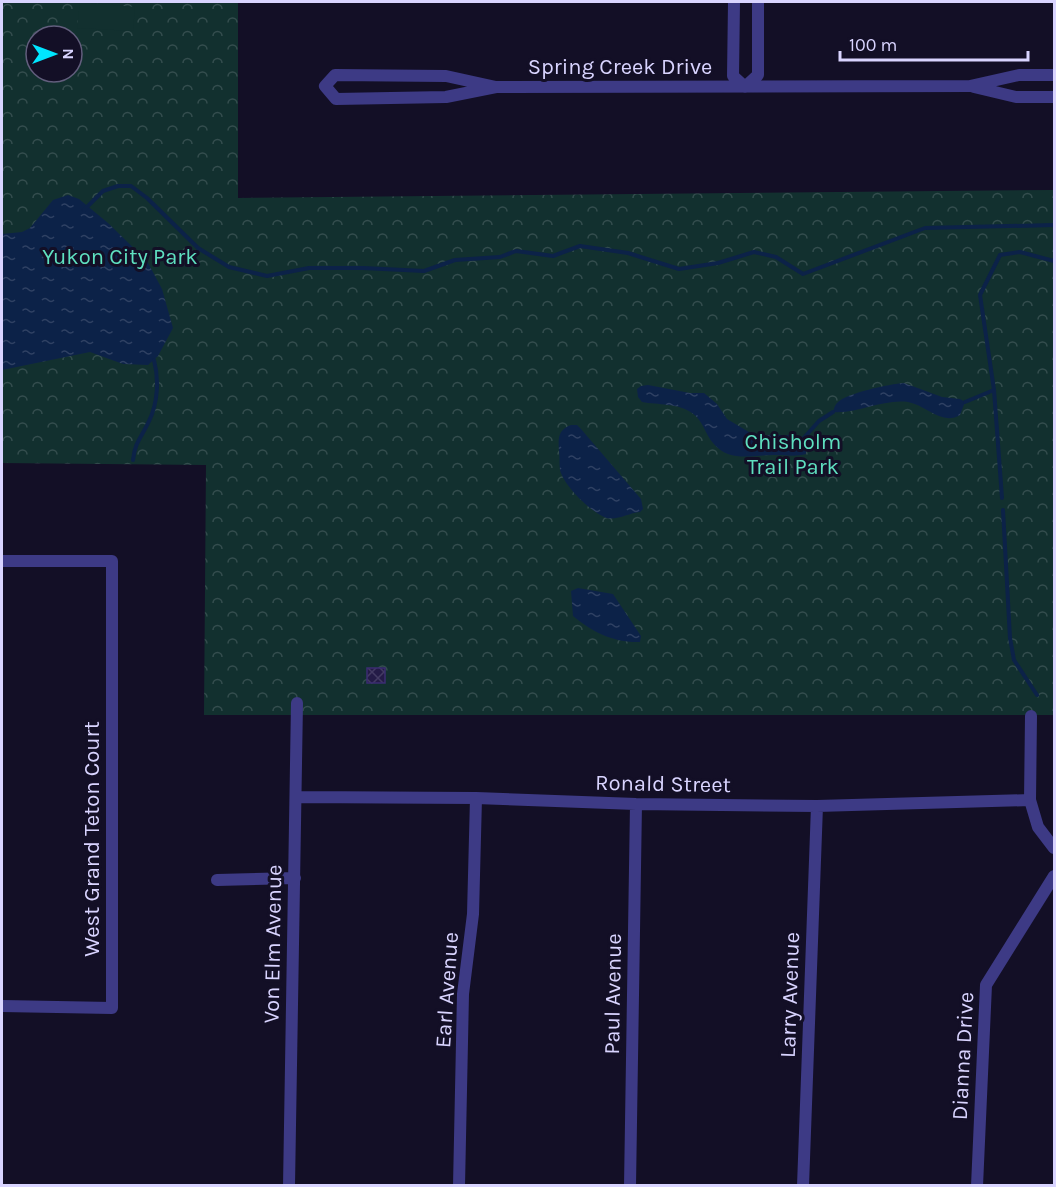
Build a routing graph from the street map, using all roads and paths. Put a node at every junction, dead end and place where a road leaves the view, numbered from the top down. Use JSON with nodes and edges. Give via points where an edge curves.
{"nodes":[{"id":1,"x":734,"y":2,"type":"edge"},
{"id":2,"x":758,"y":2,"type":"edge"},
{"id":3,"x":1054,"y":75,"type":"edge"},
{"id":4,"x":970,"y":86,"type":"junction"},
{"id":5,"x":496,"y":87,"type":"junction"},
{"id":6,"x":745,"y":87,"type":"junction"},
{"id":7,"x":1054,"y":97,"type":"edge"},
{"id":8,"x":2,"y":561,"type":"edge"},
{"id":9,"x":297,"y":703,"type":"dead end"},
{"id":10,"x":1031,"y":716,"type":"dead end"},
{"id":11,"x":296,"y":797,"type":"junction"},
{"id":12,"x":476,"y":798,"type":"junction"},
{"id":13,"x":1030,"y":800,"type":"junction"},
{"id":14,"x":636,"y":804,"type":"junction"},
{"id":15,"x":817,"y":806,"type":"junction"},
{"id":16,"x":1054,"y":848,"type":"edge"},
{"id":17,"x":1054,"y":876,"type":"edge"},
{"id":18,"x":294,"y":878,"type":"junction"},
{"id":19,"x":217,"y":880,"type":"dead end"},
{"id":20,"x":2,"y":1006,"type":"edge"},
{"id":21,"x":289,"y":1185,"type":"edge"},
{"id":22,"x":459,"y":1185,"type":"edge"},
{"id":23,"x":630,"y":1185,"type":"edge"},
{"id":24,"x":803,"y":1185,"type":"edge"},
{"id":25,"x":977,"y":1185,"type":"edge"}],
"edges":[{"from":1,"to":6,"type":"street","name":"Spring Creek Drive","via":[[733,76]]},
{"from":2,"to":6,"type":"street","name":"Spring Creek Drive","via":[[758,75]]},
{"from":3,"to":4,"type":"street","name":"Spring Creek Drive","via":[[1019,75]]},
{"from":4,"to":6,"type":"street","name":"Spring Creek Drive"},
{"from":4,"to":7,"type":"street","name":"Spring Creek Drive","via":[[1016,97]]},
{"from":5,"to":5,"type":"street","name":"Spring Creek Drive","via":[[446,97],[336,99],[325,86],[335,75],[446,76]]},
{"from":5,"to":6,"type":"street","name":"Spring Creek Drive"},
{"from":8,"to":20,"type":"street","name":"West Grand Teton Court","via":[[112,561],[112,1008]]},
{"from":9,"to":11,"type":"street","name":"Von Elm Avenue"},
{"from":10,"to":13,"type":"street"},
{"from":11,"to":12,"type":"street","name":"Ronald Street"},
{"from":11,"to":18,"type":"street","name":"Von Elm Avenue"},
{"from":12,"to":14,"type":"street","name":"Ronald Street"},
{"from":12,"to":22,"type":"street","name":"Earl Avenue","via":[[473,914],[463,994]]},
{"from":13,"to":15,"type":"street","name":"Ronald Street"},
{"from":13,"to":16,"type":"street","via":[[1038,827]]},
{"from":14,"to":15,"type":"street","name":"Ronald Street"},
{"from":14,"to":23,"type":"street","name":"Paul Avenue"},
{"from":15,"to":24,"type":"street","name":"Larry Avenue"},
{"from":17,"to":25,"type":"street","name":"Dianna Drive","via":[[986,985]]},
{"from":18,"to":19,"type":"street"},
{"from":18,"to":21,"type":"street","name":"Von Elm Avenue"}]}
